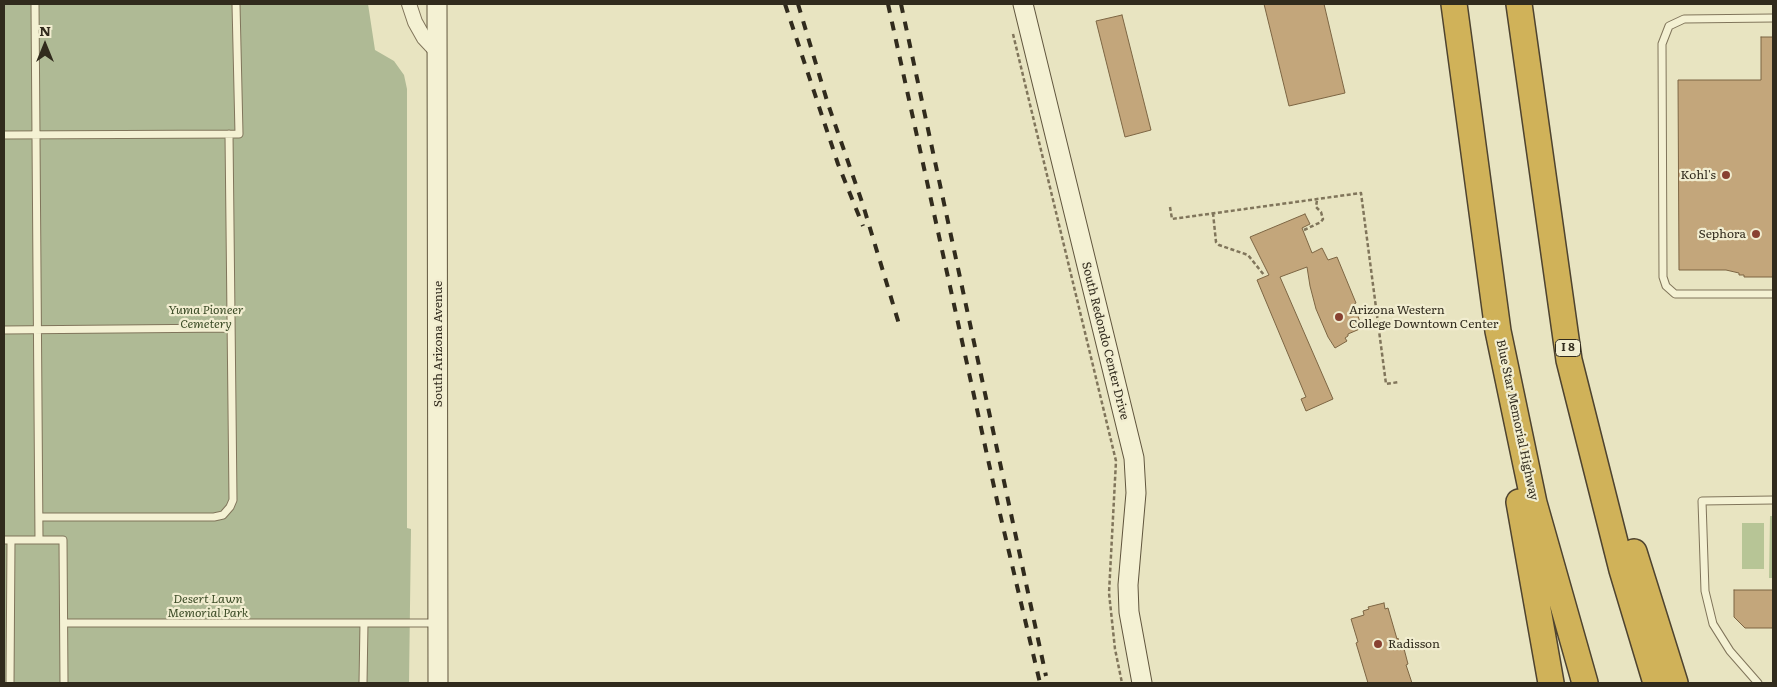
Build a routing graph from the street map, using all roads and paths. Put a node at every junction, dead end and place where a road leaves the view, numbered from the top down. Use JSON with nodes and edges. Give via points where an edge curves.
{"nodes":[{"id":1,"x":35,"y":4,"type":"edge"},
{"id":2,"x":236,"y":4,"type":"edge"},
{"id":3,"x":409,"y":4,"type":"edge"},
{"id":4,"x":437,"y":4,"type":"edge"},
{"id":5,"x":1023,"y":4,"type":"edge"},
{"id":6,"x":1454,"y":4,"type":"edge"},
{"id":7,"x":1520,"y":4,"type":"edge"},
{"id":8,"x":1773,"y":18,"type":"edge"},
{"id":9,"x":1012,"y":32,"type":"dead end"},
{"id":10,"x":438,"y":53,"type":"junction"},
{"id":11,"x":229,"y":134,"type":"junction"},
{"id":12,"x":4,"y":135,"type":"edge"},
{"id":13,"x":35,"y":135,"type":"junction"},
{"id":14,"x":1318,"y":199,"type":"junction"},
{"id":15,"x":1170,"y":207,"type":"dead end"},
{"id":16,"x":1213,"y":213,"type":"junction"},
{"id":17,"x":1304,"y":230,"type":"dead end"},
{"id":18,"x":1264,"y":275,"type":"dead end"},
{"id":19,"x":1773,"y":294,"type":"edge"},
{"id":20,"x":231,"y":328,"type":"junction"},
{"id":21,"x":37,"y":329,"type":"junction"},
{"id":22,"x":4,"y":330,"type":"edge"},
{"id":23,"x":1498,"y":331,"type":"junction"},
{"id":24,"x":1569,"y":360,"type":"junction"},
{"id":25,"x":1399,"y":382,"type":"dead end"},
{"id":26,"x":1773,"y":500,"type":"edge"},
{"id":27,"x":39,"y":517,"type":"junction"},
{"id":28,"x":7,"y":540,"type":"edge"},
{"id":29,"x":39,"y":540,"type":"junction"},
{"id":30,"x":64,"y":622,"type":"junction"},
{"id":31,"x":364,"y":622,"type":"junction"},
{"id":32,"x":439,"y":623,"type":"junction"},
{"id":33,"x":10,"y":683,"type":"edge"},
{"id":34,"x":64,"y":683,"type":"edge"},
{"id":35,"x":363,"y":683,"type":"edge"},
{"id":36,"x":438,"y":683,"type":"edge"},
{"id":37,"x":1122,"y":683,"type":"edge"},
{"id":38,"x":1142,"y":683,"type":"edge"},
{"id":39,"x":1551,"y":683,"type":"edge"},
{"id":40,"x":1584,"y":683,"type":"edge"},
{"id":41,"x":1656,"y":683,"type":"edge"},
{"id":42,"x":1675,"y":683,"type":"edge"},
{"id":43,"x":1758,"y":683,"type":"edge"}],
"edges":[{"from":1,"to":13,"type":"lane"},
{"from":2,"to":11,"type":"lane","via":[[239,134]]},
{"from":3,"to":10,"type":"street","via":[[424,38]]},
{"from":4,"to":10,"type":"street","name":"South Arizona Avenue"},
{"from":5,"to":38,"type":"street","name":"South Redondo Center Drive","via":[[1134,458],[1136,493],[1128,586],[1129,612]]},
{"from":6,"to":23,"type":"highway","name":"Blue Star Memorial Highway"},
{"from":7,"to":24,"type":"highway","number":"I 8"},
{"from":8,"to":19,"type":"lane","via":[[1684,19],[1669,26],[1662,54],[1666,286],[1675,294]]},
{"from":9,"to":37,"type":"path","via":[[1116,461],[1109,593]]},
{"from":10,"to":32,"type":"street","name":"South Arizona Avenue"},
{"from":11,"to":13,"type":"lane"},
{"from":11,"to":20,"type":"lane"},
{"from":12,"to":13,"type":"lane"},
{"from":13,"to":21,"type":"lane"},
{"from":14,"to":16,"type":"path"},
{"from":14,"to":17,"type":"path","via":[[1316,207],[1323,219]]},
{"from":14,"to":25,"type":"path","via":[[1361,193],[1386,384]]},
{"from":15,"to":16,"type":"path","via":[[1172,218]]},
{"from":16,"to":18,"type":"path","via":[[1218,245],[1248,254]]},
{"from":20,"to":21,"type":"lane"},
{"from":20,"to":27,"type":"lane","via":[[233,500],[223,515]]},
{"from":21,"to":22,"type":"lane"},
{"from":21,"to":27,"type":"lane"},
{"from":23,"to":39,"type":"highway","via":[[1514,475]]},
{"from":23,"to":40,"type":"highway","name":"Blue Star Memorial Highway","via":[[1534,503]]},
{"from":24,"to":41,"type":"highway","number":"I 8","via":[[1622,570]]},
{"from":24,"to":42,"type":"highway"},
{"from":26,"to":43,"type":"lane","via":[[1702,500],[1705,591],[1713,624],[1730,651]]},
{"from":27,"to":29,"type":"lane"},
{"from":28,"to":29,"type":"lane"},
{"from":28,"to":33,"type":"lane"},
{"from":29,"to":30,"type":"lane","via":[[63,540]]},
{"from":30,"to":31,"type":"lane"},
{"from":30,"to":34,"type":"lane"},
{"from":31,"to":32,"type":"lane"},
{"from":31,"to":35,"type":"lane"},
{"from":32,"to":36,"type":"street","name":"South Arizona Avenue"}]}
